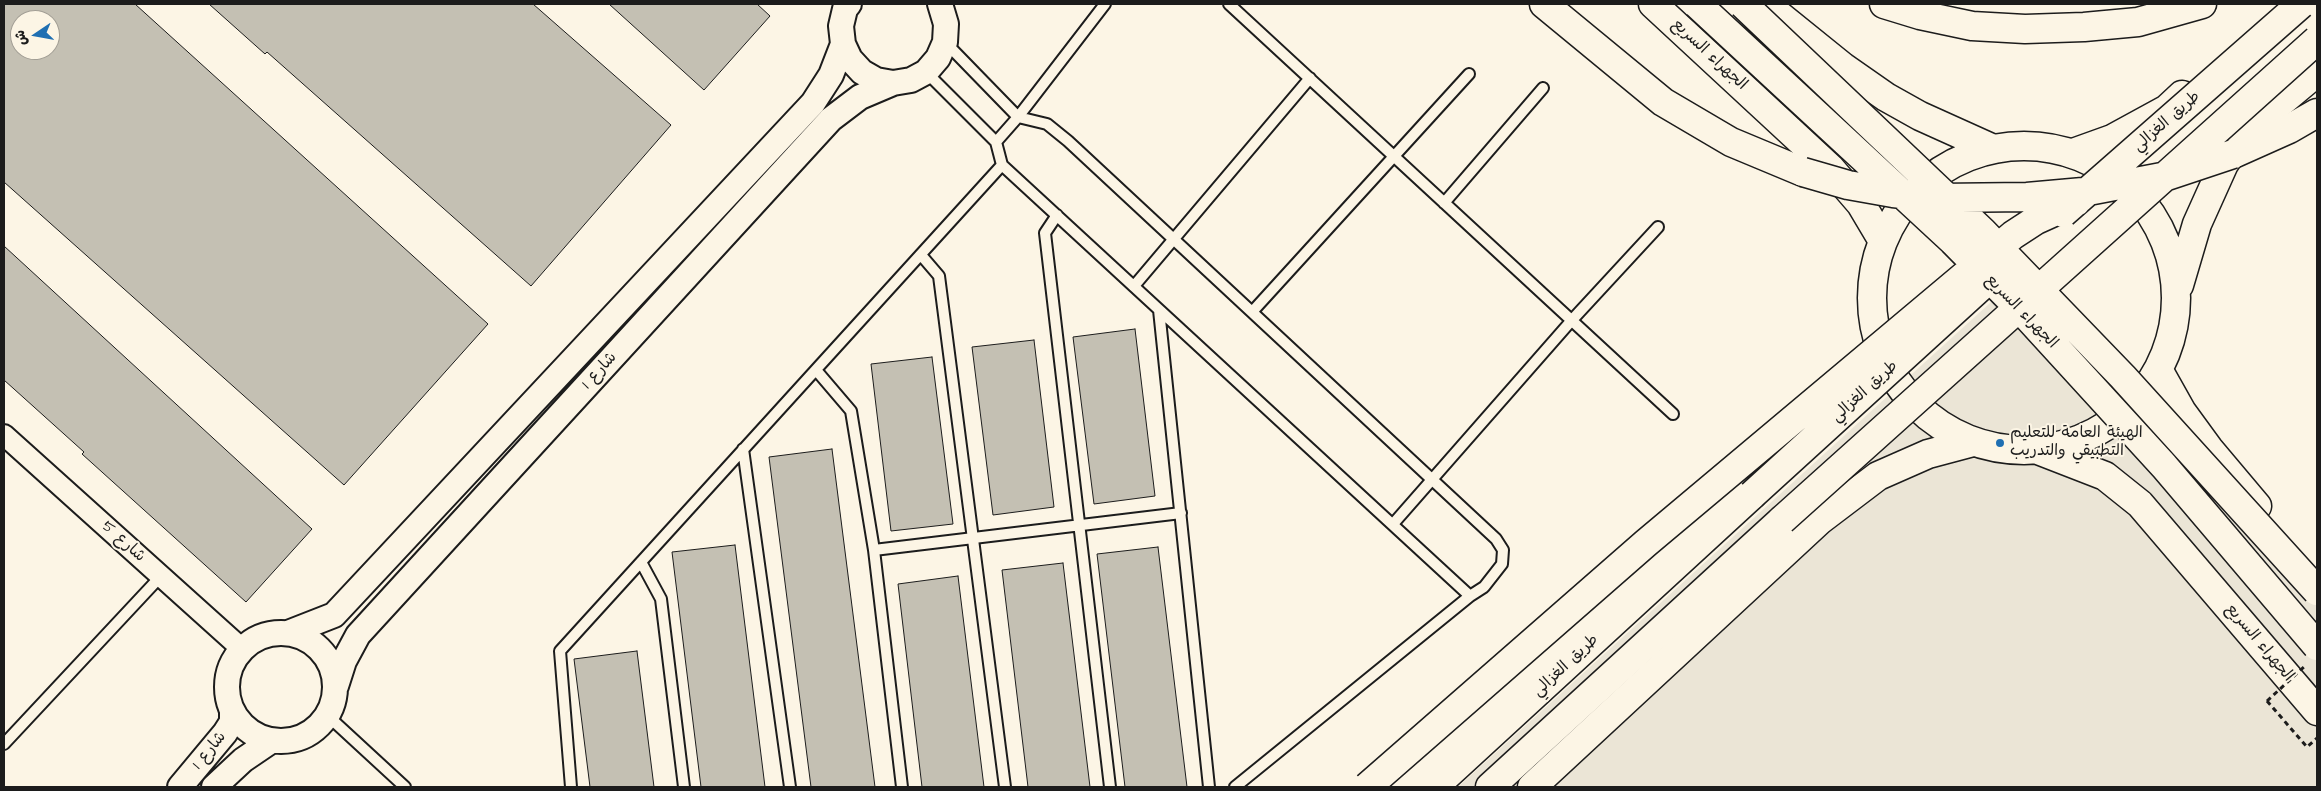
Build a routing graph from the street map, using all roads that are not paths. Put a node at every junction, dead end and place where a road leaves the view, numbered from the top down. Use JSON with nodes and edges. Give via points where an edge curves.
{"nodes":[{"id":1,"x":1105,"y":4,"type":"edge"},
{"id":2,"x":1229,"y":4,"type":"edge"},
{"id":3,"x":1544,"y":4,"type":"edge"},
{"id":4,"x":1653,"y":4,"type":"edge"},
{"id":5,"x":1697,"y":4,"type":"edge"},
{"id":6,"x":1743,"y":4,"type":"edge"},
{"id":7,"x":1765,"y":4,"type":"edge"},
{"id":8,"x":1884,"y":4,"type":"edge"},
{"id":9,"x":2202,"y":4,"type":"edge"},
{"id":10,"x":2283,"y":4,"type":"edge"},
{"id":11,"x":2301,"y":4,"type":"edge"},
{"id":12,"x":846,"y":5,"type":"edge"},
{"id":13,"x":946,"y":18,"type":"edge"},
{"id":14,"x":2317,"y":40,"type":"edge"},
{"id":15,"x":843,"y":44,"type":"junction"},
{"id":16,"x":926,"y":72,"type":"junction"},
{"id":17,"x":2317,"y":72,"type":"edge"},
{"id":18,"x":1469,"y":74,"type":"dead end"},
{"id":19,"x":1310,"y":78,"type":"junction"},
{"id":20,"x":893,"y":83,"type":"junction"},
{"id":21,"x":1543,"y":88,"type":"dead end"},
{"id":22,"x":2317,"y":113,"type":"edge"},
{"id":23,"x":1018,"y":118,"type":"junction"},
{"id":24,"x":996,"y":142,"type":"junction"},
{"id":25,"x":1991,"y":148,"type":"junction"},
{"id":26,"x":2073,"y":153,"type":"junction"},
{"id":27,"x":1394,"y":156,"type":"junction"},
{"id":28,"x":1002,"y":165,"type":"junction"},
{"id":29,"x":2076,"y":202,"type":"junction"},
{"id":30,"x":1444,"y":203,"type":"junction"},
{"id":31,"x":1057,"y":216,"type":"junction"},
{"id":32,"x":1658,"y":227,"type":"dead end"},
{"id":33,"x":1174,"y":239,"type":"junction"},
{"id":34,"x":1883,"y":241,"type":"junction"},
{"id":35,"x":921,"y":255,"type":"junction"},
{"id":36,"x":1134,"y":286,"type":"junction"},
{"id":37,"x":2177,"y":291,"type":"junction"},
{"id":38,"x":1159,"y":310,"type":"junction"},
{"id":39,"x":1252,"y":312,"type":"junction"},
{"id":40,"x":1572,"y":320,"type":"junction"},
{"id":41,"x":1874,"y":322,"type":"junction"},
{"id":42,"x":816,"y":370,"type":"junction"},
{"id":43,"x":2159,"y":371,"type":"junction"},
{"id":44,"x":1673,"y":414,"type":"dead end"},
{"id":45,"x":4,"y":435,"type":"edge"},
{"id":46,"x":1973,"y":442,"type":"junction"},
{"id":47,"x":743,"y":449,"type":"junction"},
{"id":48,"x":2038,"y":450,"type":"junction"},
{"id":49,"x":1433,"y":480,"type":"junction"},
{"id":50,"x":1181,"y":513,"type":"junction"},
{"id":51,"x":1079,"y":524,"type":"junction"},
{"id":52,"x":1393,"y":524,"type":"junction"},
{"id":53,"x":974,"y":537,"type":"junction"},
{"id":54,"x":874,"y":550,"type":"junction"},
{"id":55,"x":641,"y":562,"type":"junction"},
{"id":56,"x":2317,"y":575,"type":"edge"},
{"id":57,"x":161,"y":576,"type":"junction"},
{"id":58,"x":2317,"y":591,"type":"edge"},
{"id":59,"x":1470,"y":596,"type":"junction"},
{"id":60,"x":288,"y":633,"type":"junction"},
{"id":61,"x":242,"y":649,"type":"junction"},
{"id":62,"x":2314,"y":653,"type":"edge"},
{"id":63,"x":336,"y":686,"type":"junction"},
{"id":64,"x":232,"y":711,"type":"junction"},
{"id":65,"x":2317,"y":711,"type":"edge"},
{"id":66,"x":328,"y":716,"type":"junction"},
{"id":67,"x":1560,"y":724,"type":"junction"},
{"id":68,"x":271,"y":741,"type":"junction"},
{"id":69,"x":4,"y":744,"type":"edge"},
{"id":70,"x":180,"y":787,"type":"edge"},
{"id":71,"x":214,"y":787,"type":"edge"},
{"id":72,"x":405,"y":787,"type":"edge"},
{"id":73,"x":571,"y":787,"type":"edge"},
{"id":74,"x":684,"y":787,"type":"edge"},
{"id":75,"x":790,"y":787,"type":"edge"},
{"id":76,"x":902,"y":787,"type":"edge"},
{"id":77,"x":1005,"y":787,"type":"edge"},
{"id":78,"x":1110,"y":787,"type":"edge"},
{"id":79,"x":1209,"y":787,"type":"edge"},
{"id":80,"x":1235,"y":787,"type":"edge"},
{"id":81,"x":1367,"y":787,"type":"edge"},
{"id":82,"x":1404,"y":787,"type":"edge"},
{"id":83,"x":1434,"y":787,"type":"edge"},
{"id":84,"x":1490,"y":787,"type":"edge"},
{"id":85,"x":1520,"y":787,"type":"edge"},
{"id":86,"x":1532,"y":787,"type":"edge"}],
"edges":[{"from":1,"to":23,"type":"lane"},
{"from":2,"to":19,"type":"lane"},
{"from":3,"to":22,"type":"main road","bridge":true,"via":[[1663,102],[1731,142],[1803,172],[1893,193],[1938,198],[1985,198],[2083,192],[2167,176],[2233,154]]},
{"from":4,"to":34,"type":"main road","name":"الجهراء السريع","via":[[1830,168],[1861,204]]},
{"from":5,"to":62,"type":"main road","name":"الجهراء السريع","bridge":true,"via":[[1953,240],[2012,301],[2164,466]]},
{"from":6,"to":58,"type":"main road","name":"الجهراء السريع","bridge":true,"via":[[2034,284]]},
{"from":7,"to":25,"type":"main road","via":[[1886,97]]},
{"from":8,"to":9,"type":"main road","via":[[1972,26],[2025,29],[2084,28],[2138,22]]},
{"from":10,"to":26,"type":"main road","name":"طريق الغزالي","via":[[2166,109],[2112,139]]},
{"from":11,"to":29,"type":"main road","name":"طريق الغزالي","bridge":true},
{"from":12,"to":15,"type":"street","via":[[841,26]]},
{"from":13,"to":16,"type":"street","via":[[938,58]]},
{"from":13,"to":23,"type":"lane"},
{"from":14,"to":67,"type":"main road","bridge":true,"via":[[1782,520]]},
{"from":15,"to":20,"type":"street","via":[[850,59],[862,72],[876,80]]},
{"from":15,"to":60,"type":"street","name":"شارع 1","via":[[831,76],[813,103],[334,615]]},
{"from":16,"to":20,"type":"street","name":"شارع 1","via":[[911,80]]},
{"from":16,"to":24,"type":"lane"},
{"from":17,"to":37,"type":"main road","via":[[2245,132],[2224,164],[2197,224]]},
{"from":18,"to":27,"type":"lane"},
{"from":19,"to":27,"type":"lane"},
{"from":19,"to":33,"type":"lane"},
{"from":20,"to":63,"type":"street","name":"شارع 1","via":[[860,97],[831,118],[358,635],[344,661]]},
{"from":21,"to":30,"type":"lane"},
{"from":23,"to":24,"type":"lane"},
{"from":23,"to":33,"type":"lane","via":[[1047,124]]},
{"from":24,"to":28,"type":"lane"},
{"from":25,"to":26,"type":"main road","via":[[2033,145]]},
{"from":25,"to":34,"type":"main road","via":[[1937,172],[1896,215]]},
{"from":26,"to":37,"type":"main road","via":[[2114,174],[2146,206],[2168,246]]},
{"from":27,"to":30,"type":"lane"},
{"from":27,"to":39,"type":"lane"},
{"from":28,"to":31,"type":"lane"},
{"from":28,"to":35,"type":"lane"},
{"from":29,"to":81,"type":"main road","bridge":true,"via":[[2036,220],[2013,235],[1646,543]]},
{"from":29,"to":83,"type":"main road","name":"طريق الغزالي","bridge":true},
{"from":30,"to":40,"type":"lane"},
{"from":31,"to":36,"type":"lane"},
{"from":31,"to":51,"type":"lane","via":[[1045,233]]},
{"from":32,"to":40,"type":"lane"},
{"from":33,"to":36,"type":"lane"},
{"from":33,"to":39,"type":"lane"},
{"from":34,"to":41,"type":"main road","via":[[1875,267]]},
{"from":35,"to":42,"type":"lane"},
{"from":35,"to":53,"type":"lane","via":[[939,276]]},
{"from":36,"to":38,"type":"lane"},
{"from":37,"to":43,"type":"main road","via":[[2173,332]]},
{"from":38,"to":50,"type":"lane"},
{"from":38,"to":52,"type":"lane"},
{"from":39,"to":49,"type":"lane"},
{"from":40,"to":44,"type":"lane"},
{"from":40,"to":49,"type":"lane"},
{"from":41,"to":46,"type":"main road","via":[[1882,353],[1897,382],[1929,417]]},
{"from":41,"to":82,"type":"main road","name":"طريق الغزالي","via":[[1839,379],[1809,418]]},
{"from":42,"to":47,"type":"lane"},
{"from":42,"to":54,"type":"lane","via":[[851,411]]},
{"from":43,"to":48,"type":"main road","via":[[2133,405],[2099,432],[2059,447]]},
{"from":43,"to":56,"type":"main road","via":[[2182,412],[2209,449]]},
{"from":45,"to":57,"type":"street","name":"شارع 5"},
{"from":46,"to":48,"type":"main road","via":[[1998,449]]},
{"from":46,"to":86,"type":"main road","via":[[1928,454],[1878,476],[1820,520]]},
{"from":47,"to":55,"type":"lane"},
{"from":47,"to":75,"type":"lane"},
{"from":48,"to":65,"type":"main road","name":"الجهراء السريع","via":[[2105,476],[2140,504]]},
{"from":49,"to":52,"type":"lane"},
{"from":49,"to":59,"type":"lane","via":[[1496,539],[1503,550],[1502,564],[1484,587]]},
{"from":50,"to":51,"type":"lane"},
{"from":50,"to":79,"type":"lane"},
{"from":51,"to":53,"type":"lane"},
{"from":51,"to":78,"type":"lane"},
{"from":52,"to":59,"type":"lane"},
{"from":53,"to":54,"type":"lane"},
{"from":53,"to":77,"type":"lane"},
{"from":54,"to":76,"type":"lane"},
{"from":55,"to":73,"type":"lane","via":[[560,651]]},
{"from":55,"to":74,"type":"lane","via":[[661,599]]},
{"from":57,"to":61,"type":"street","name":"شارع 5"},
{"from":57,"to":69,"type":"lane"},
{"from":59,"to":80,"type":"lane"},
{"from":60,"to":61,"type":"street","via":[[271,633]]},
{"from":60,"to":63,"type":"street","via":[[306,639],[322,651],[332,667]]},
{"from":61,"to":64,"type":"street","via":[[227,677]]},
{"from":63,"to":66,"type":"street"},
{"from":64,"to":68,"type":"street","via":[[255,735]]},
{"from":64,"to":70,"type":"street","name":"شارع 1","via":[[232,722],[225,734]]},
{"from":66,"to":68,"type":"street","via":[[306,735],[292,741]]},
{"from":66,"to":72,"type":"lane"},
{"from":67,"to":84,"type":"main road"},
{"from":67,"to":85,"type":"main road"},
{"from":68,"to":71,"type":"street","name":"شارع 1","via":[[243,760]]}]}
